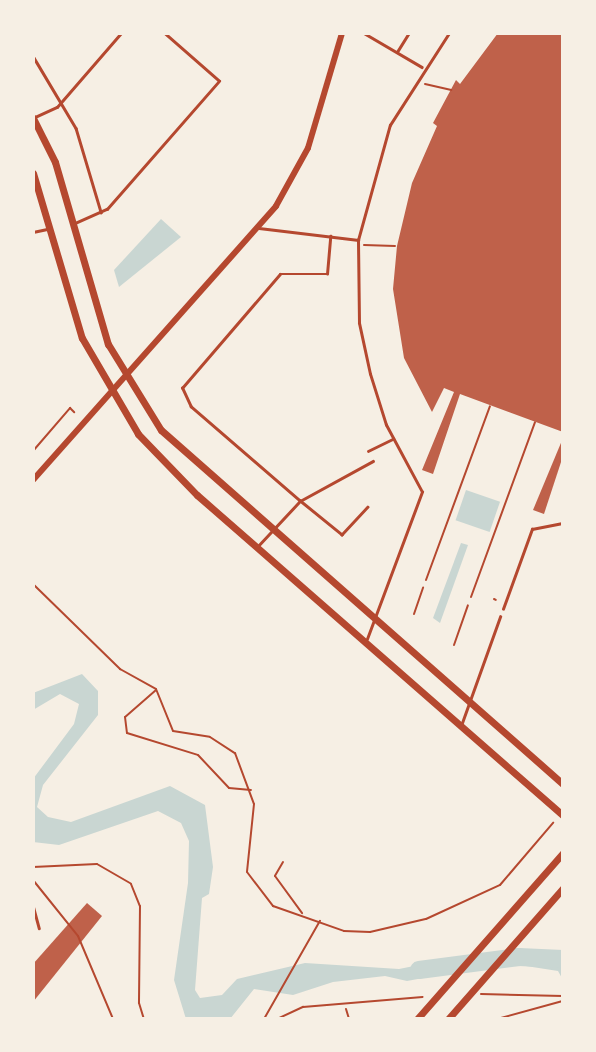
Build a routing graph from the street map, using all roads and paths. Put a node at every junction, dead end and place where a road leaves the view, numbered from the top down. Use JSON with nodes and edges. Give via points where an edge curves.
{"nodes":[{"id":1,"x":121,"y":33,"type":"edge"},
{"id":2,"x":164,"y":33,"type":"edge"},
{"id":3,"x":342,"y":33,"type":"edge"},
{"id":4,"x":364,"y":33,"type":"edge"},
{"id":5,"x":409,"y":33,"type":"edge"},
{"id":6,"x":449,"y":33,"type":"edge"},
{"id":7,"x":397,"y":52,"type":"junction"},
{"id":8,"x":33,"y":56,"type":"edge"},
{"id":9,"x":422,"y":67,"type":"junction"},
{"id":10,"x":414,"y":81,"type":"junction"},
{"id":11,"x":451,"y":90,"type":"dead end"},
{"id":12,"x":62,"y":100,"type":"junction"},
{"id":13,"x":33,"y":118,"type":"edge"},
{"id":14,"x":33,"y":173,"type":"edge"},
{"id":15,"x":101,"y":212,"type":"junction"},
{"id":16,"x":73,"y":224,"type":"junction"},
{"id":17,"x":50,"y":228,"type":"junction"},
{"id":18,"x":259,"y":228,"type":"junction"},
{"id":19,"x":33,"y":232,"type":"edge"},
{"id":20,"x":330,"y":236,"type":"junction"},
{"id":21,"x":358,"y":240,"type":"junction"},
{"id":22,"x":358,"y":245,"type":"junction"},
{"id":23,"x":394,"y":246,"type":"dead end"},
{"id":24,"x":124,"y":378,"type":"junction"},
{"id":25,"x":110,"y":394,"type":"junction"},
{"id":26,"x":490,"y":406,"type":"dead end"},
{"id":27,"x":74,"y":412,"type":"dead end"},
{"id":28,"x":535,"y":422,"type":"dead end"},
{"id":29,"x":393,"y":439,"type":"junction"},
{"id":30,"x":33,"y":451,"type":"edge"},
{"id":31,"x":368,"y":451,"type":"dead end"},
{"id":32,"x":373,"y":461,"type":"dead end"},
{"id":33,"x":33,"y":480,"type":"edge"},
{"id":34,"x":300,"y":501,"type":"junction"},
{"id":35,"x":368,"y":507,"type":"dead end"},
{"id":36,"x":563,"y":523,"type":"edge"},
{"id":37,"x":272,"y":530,"type":"junction"},
{"id":38,"x":257,"y":547,"type":"junction"},
{"id":39,"x":426,"y":580,"type":"dead end"},
{"id":40,"x":33,"y":584,"type":"edge"},
{"id":41,"x":423,"y":588,"type":"dead end"},
{"id":42,"x":471,"y":597,"type":"dead end"},
{"id":43,"x":468,"y":605,"type":"dead end"},
{"id":44,"x":503,"y":609,"type":"dead end"},
{"id":45,"x":414,"y":614,"type":"dead end"},
{"id":46,"x":500,"y":617,"type":"dead end"},
{"id":47,"x":374,"y":619,"type":"junction"},
{"id":48,"x":366,"y":642,"type":"junction"},
{"id":49,"x":454,"y":645,"type":"dead end"},
{"id":50,"x":563,"y":683,"type":"edge"},
{"id":51,"x":156,"y":689,"type":"junction"},
{"id":52,"x":469,"y":702,"type":"junction"},
{"id":53,"x":461,"y":726,"type":"junction"},
{"id":54,"x":563,"y":735,"type":"edge"},
{"id":55,"x":563,"y":784,"type":"edge"},
{"id":56,"x":252,"y":790,"type":"junction"},
{"id":57,"x":563,"y":815,"type":"edge"},
{"id":58,"x":553,"y":824,"type":"dead end"},
{"id":59,"x":563,"y":853,"type":"edge"},
{"id":60,"x":283,"y":862,"type":"dead end"},
{"id":61,"x":33,"y":867,"type":"edge"},
{"id":62,"x":33,"y":880,"type":"edge"},
{"id":63,"x":563,"y":889,"type":"edge"},
{"id":64,"x":33,"y":905,"type":"edge"},
{"id":65,"x":302,"y":914,"type":"junction"},
{"id":66,"x":321,"y":920,"type":"junction"},
{"id":67,"x":39,"y":928,"type":"dead end"},
{"id":68,"x":475,"y":995,"type":"dead end"},
{"id":69,"x":563,"y":996,"type":"edge"},
{"id":70,"x":433,"y":1000,"type":"junction"},
{"id":71,"x":563,"y":1000,"type":"edge"},
{"id":72,"x":346,"y":1007,"type":"junction"},
{"id":73,"x":265,"y":1018,"type":"edge"},
{"id":74,"x":113,"y":1019,"type":"edge"},
{"id":75,"x":154,"y":1019,"type":"edge"},
{"id":76,"x":277,"y":1019,"type":"edge"},
{"id":77,"x":348,"y":1019,"type":"edge"},
{"id":78,"x":417,"y":1019,"type":"edge"},
{"id":79,"x":448,"y":1019,"type":"edge"},
{"id":80,"x":497,"y":1019,"type":"edge"}],
"edges":[{"from":1,"to":12,"type":"lane"},
{"from":2,"to":15,"type":"lane","via":[[219,81]]},
{"from":3,"to":18,"type":"street","via":[[308,148]]},
{"from":4,"to":7,"type":"lane"},
{"from":5,"to":7,"type":"lane"},
{"from":6,"to":9,"type":"lane"},
{"from":7,"to":9,"type":"lane"},
{"from":8,"to":12,"type":"lane"},
{"from":9,"to":10,"type":"lane"},
{"from":10,"to":11,"type":"path"},
{"from":10,"to":21,"type":"lane","via":[[382,144]]},
{"from":12,"to":13,"type":"lane"},
{"from":12,"to":15,"type":"lane","via":[[86,153]]},
{"from":13,"to":16,"type":"main road","via":[[55,162]]},
{"from":14,"to":17,"type":"main road"},
{"from":15,"to":16,"type":"lane"},
{"from":16,"to":24,"type":"main road","via":[[95,308]]},
{"from":17,"to":19,"type":"lane"},
{"from":17,"to":25,"type":"main road","via":[[82,338]]},
{"from":18,"to":20,"type":"lane"},
{"from":18,"to":24,"type":"street"},
{"from":20,"to":21,"type":"lane"},
{"from":20,"to":34,"type":"lane","via":[[327,274],[280,274],[182,388],[191,407]]},
{"from":21,"to":22,"type":"lane"},
{"from":22,"to":23,"type":"path"},
{"from":22,"to":29,"type":"lane","via":[[362,341]]},
{"from":24,"to":25,"type":"street"},
{"from":24,"to":37,"type":"main road","via":[[162,430]]},
{"from":25,"to":33,"type":"street"},
{"from":25,"to":38,"type":"main road","via":[[162,462]]},
{"from":26,"to":39,"type":"path"},
{"from":27,"to":30,"type":"path","via":[[70,408]]},
{"from":28,"to":42,"type":"path"},
{"from":29,"to":31,"type":"lane"},
{"from":29,"to":47,"type":"lane","via":[[422,492]]},
{"from":32,"to":34,"type":"lane"},
{"from":34,"to":35,"type":"lane","via":[[342,535]]},
{"from":34,"to":37,"type":"lane"},
{"from":36,"to":44,"type":"lane","via":[[533,529]]},
{"from":37,"to":38,"type":"lane"},
{"from":37,"to":47,"type":"main road"},
{"from":38,"to":48,"type":"main road"},
{"from":40,"to":51,"type":"path","via":[[120,669]]},
{"from":41,"to":45,"type":"path"},
{"from":43,"to":49,"type":"path"},
{"from":46,"to":52,"type":"lane"},
{"from":47,"to":48,"type":"lane"},
{"from":47,"to":52,"type":"main road"},
{"from":48,"to":53,"type":"main road"},
{"from":50,"to":54,"type":"lane"},
{"from":51,"to":56,"type":"path","via":[[170,729],[227,746]]},
{"from":51,"to":56,"type":"path","via":[[125,717],[127,733],[198,755],[229,788]]},
{"from":52,"to":53,"type":"lane"},
{"from":52,"to":55,"type":"main road"},
{"from":53,"to":57,"type":"main road"},
{"from":56,"to":65,"type":"path","via":[[249,880],[267,903]]},
{"from":58,"to":66,"type":"path","via":[[499,885],[455,909],[370,932]]},
{"from":59,"to":70,"type":"main road"},
{"from":60,"to":65,"type":"path","via":[[275,876]]},
{"from":61,"to":75,"type":"path","via":[[97,864],[131,884],[140,906],[139,1003],[144,1019]]},
{"from":62,"to":74,"type":"path","via":[[78,936]]},
{"from":63,"to":79,"type":"main road"},
{"from":64,"to":67,"type":"lane"},
{"from":65,"to":66,"type":"path"},
{"from":66,"to":73,"type":"path"},
{"from":68,"to":69,"type":"path"},
{"from":70,"to":72,"type":"path"},
{"from":70,"to":78,"type":"main road"},
{"from":71,"to":80,"type":"path"},
{"from":72,"to":76,"type":"path","via":[[303,1007]]},
{"from":72,"to":77,"type":"path"}]}
